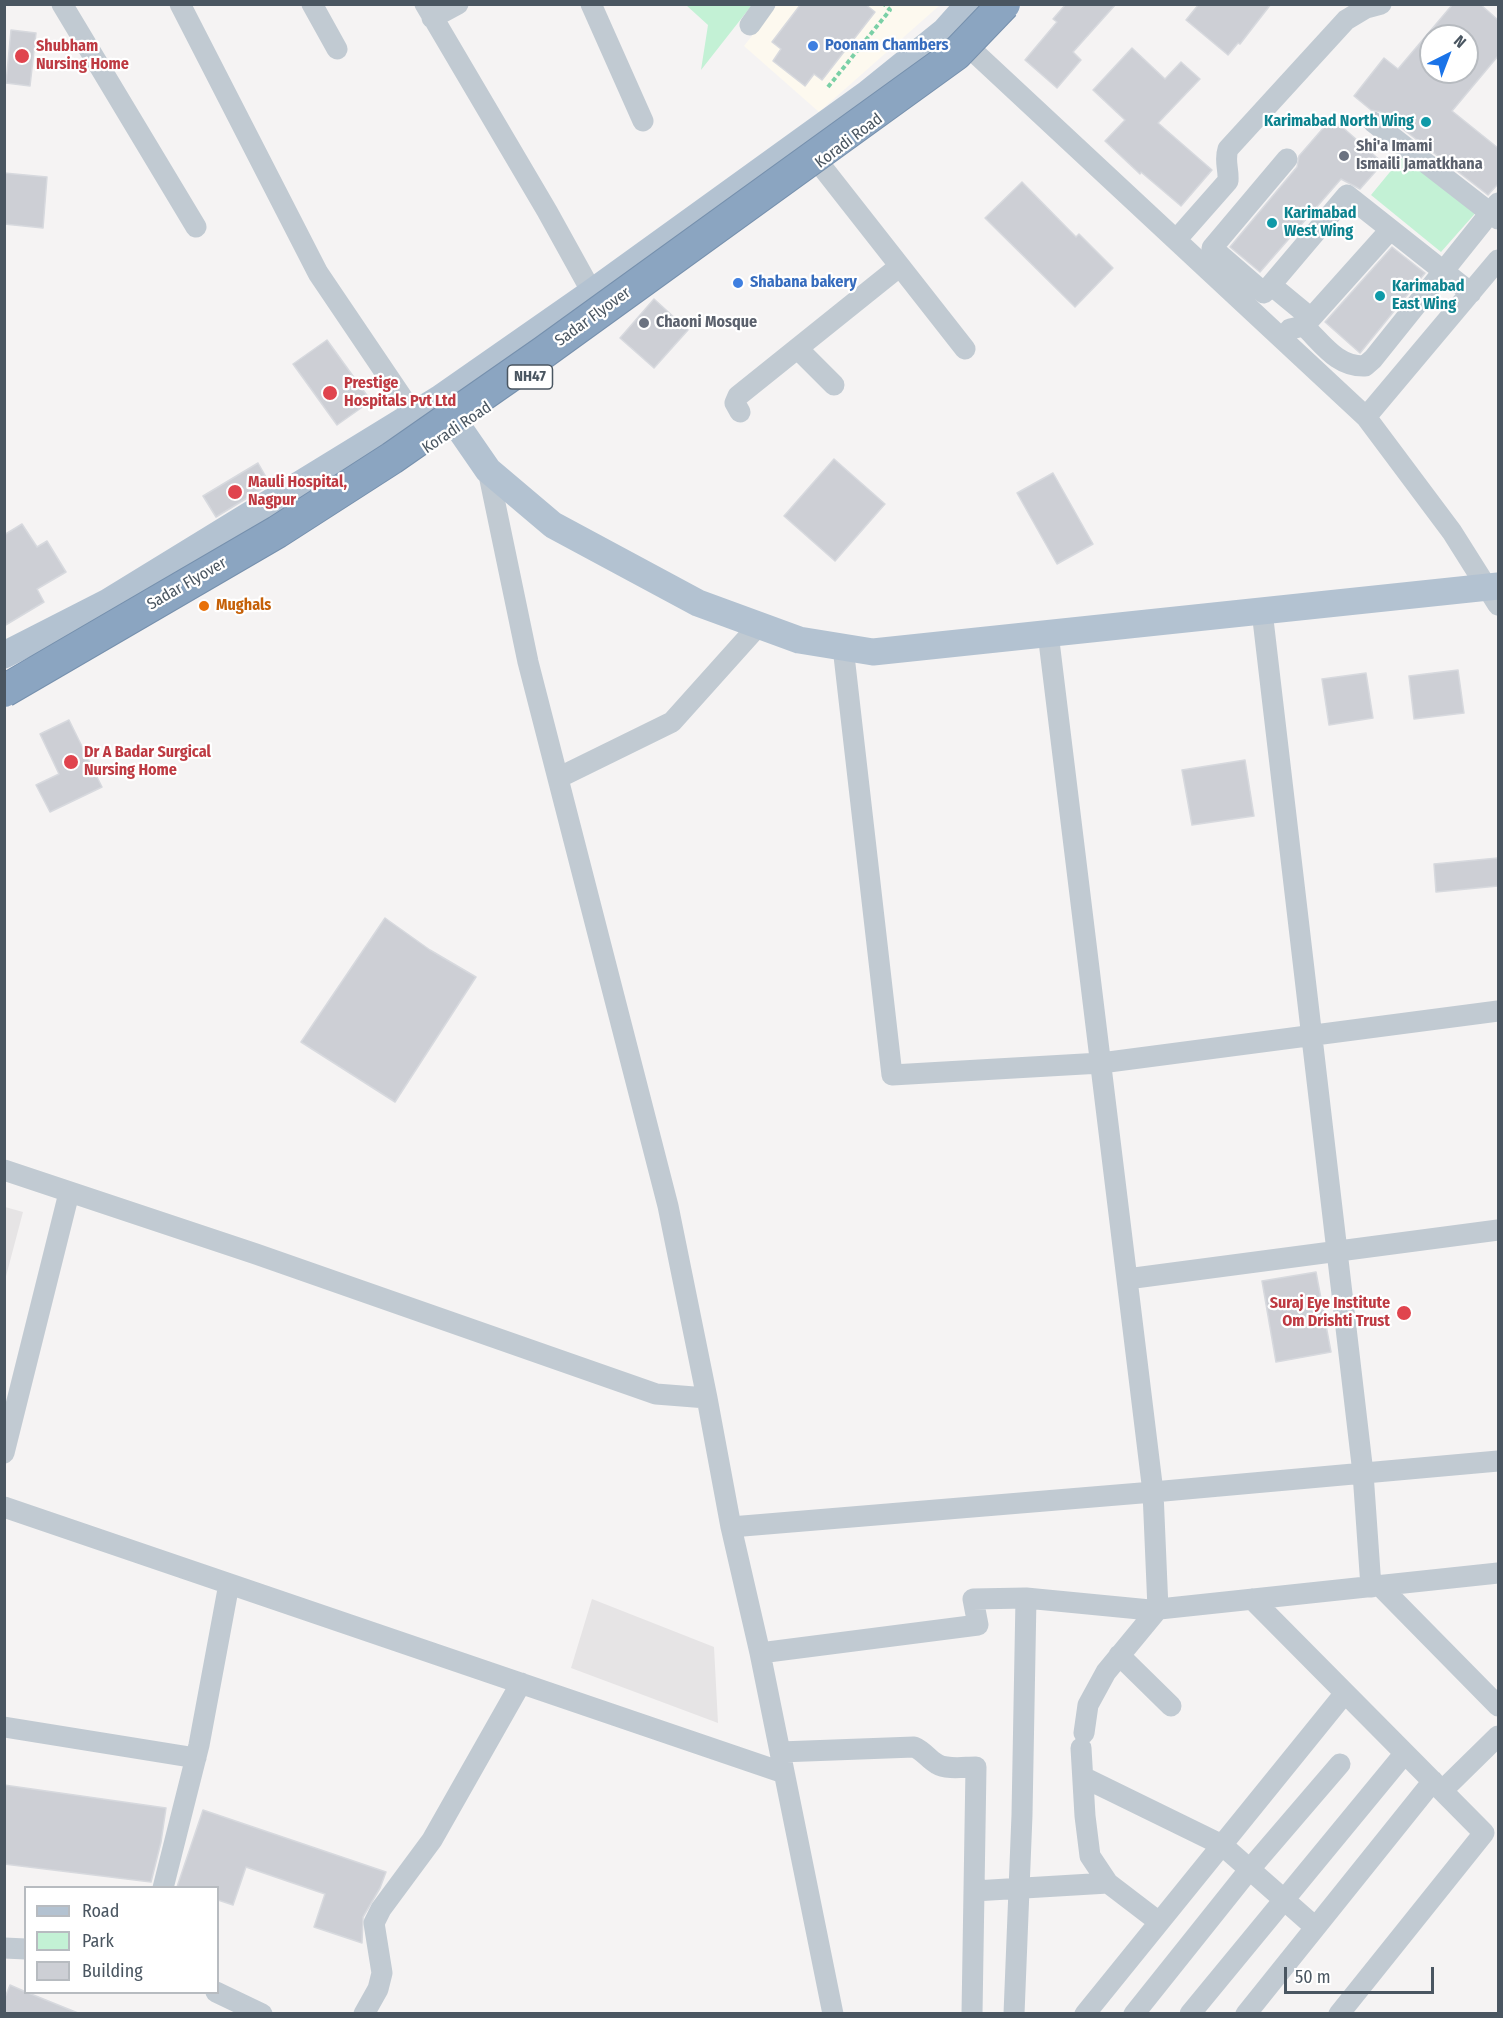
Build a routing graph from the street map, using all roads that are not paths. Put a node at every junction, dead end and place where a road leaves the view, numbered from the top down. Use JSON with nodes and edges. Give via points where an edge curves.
{"nodes":[{"id":1,"x":62,"y":4,"type":"edge"},
{"id":2,"x":180,"y":4,"type":"edge"},
{"id":3,"x":312,"y":4,"type":"edge"},
{"id":4,"x":458,"y":4,"type":"edge"},
{"id":5,"x":591,"y":4,"type":"edge"},
{"id":6,"x":765,"y":4,"type":"edge"},
{"id":7,"x":969,"y":4,"type":"edge"},
{"id":8,"x":988,"y":4,"type":"edge"},
{"id":9,"x":1004,"y":4,"type":"edge"},
{"id":10,"x":1022,"y":4,"type":"edge"},
{"id":11,"x":1381,"y":4,"type":"edge"},
{"id":12,"x":429,"y":11,"type":"edge"},
{"id":13,"x":750,"y":25,"type":"dead end"},
{"id":14,"x":337,"y":49,"type":"dead end"},
{"id":15,"x":973,"y":51,"type":"junction"},
{"id":16,"x":643,"y":121,"type":"dead end"},
{"id":17,"x":1373,"y":122,"type":"dead end"},
{"id":18,"x":1287,"y":159,"type":"dead end"},
{"id":19,"x":819,"y":163,"type":"junction"},
{"id":20,"x":1496,"y":211,"type":"edge"},
{"id":21,"x":196,"y":227,"type":"dead end"},
{"id":22,"x":1390,"y":230,"type":"junction"},
{"id":23,"x":1176,"y":240,"type":"junction"},
{"id":24,"x":1498,"y":260,"type":"edge"},
{"id":25,"x":900,"y":266,"type":"junction"},
{"id":26,"x":1443,"y":272,"type":"junction"},
{"id":27,"x":1268,"y":289,"type":"junction"},
{"id":28,"x":591,"y":293,"type":"junction"},
{"id":29,"x":1470,"y":293,"type":"junction"},
{"id":30,"x":609,"y":320,"type":"junction"},
{"id":31,"x":1307,"y":322,"type":"junction"},
{"id":32,"x":1273,"y":331,"type":"junction"},
{"id":33,"x":798,"y":349,"type":"junction"},
{"id":34,"x":965,"y":349,"type":"dead end"},
{"id":35,"x":834,"y":385,"type":"dead end"},
{"id":36,"x":440,"y":399,"type":"junction"},
{"id":37,"x":740,"y":412,"type":"dead end"},
{"id":38,"x":414,"y":415,"type":"junction"},
{"id":39,"x":1366,"y":417,"type":"junction"},
{"id":40,"x":458,"y":429,"type":"junction"},
{"id":41,"x":434,"y":445,"type":"junction"},
{"id":42,"x":488,"y":470,"type":"junction"},
{"id":43,"x":1494,"y":593,"type":"edge"},
{"id":44,"x":1262,"y":611,"type":"junction"},
{"id":45,"x":759,"y":626,"type":"junction"},
{"id":46,"x":1048,"y":633,"type":"junction"},
{"id":47,"x":843,"y":647,"type":"junction"},
{"id":48,"x":4,"y":655,"type":"edge"},
{"id":49,"x":4,"y":680,"type":"edge"},
{"id":50,"x":4,"y":691,"type":"edge"},
{"id":51,"x":4,"y":699,"type":"edge"},
{"id":52,"x":558,"y":778,"type":"junction"},
{"id":53,"x":1498,"y":1011,"type":"edge"},
{"id":54,"x":1313,"y":1035,"type":"junction"},
{"id":55,"x":1101,"y":1063,"type":"junction"},
{"id":56,"x":4,"y":1170,"type":"edge"},
{"id":57,"x":69,"y":1192,"type":"junction"},
{"id":58,"x":1498,"y":1230,"type":"edge"},
{"id":59,"x":1338,"y":1251,"type":"junction"},
{"id":60,"x":1127,"y":1279,"type":"junction"},
{"id":61,"x":707,"y":1398,"type":"junction"},
{"id":62,"x":4,"y":1453,"type":"edge"},
{"id":63,"x":1498,"y":1461,"type":"edge"},
{"id":64,"x":1363,"y":1473,"type":"junction"},
{"id":65,"x":1153,"y":1492,"type":"junction"},
{"id":66,"x":4,"y":1507,"type":"edge"},
{"id":67,"x":731,"y":1527,"type":"junction"},
{"id":68,"x":1494,"y":1579,"type":"edge"},
{"id":69,"x":229,"y":1584,"type":"junction"},
{"id":70,"x":1376,"y":1586,"type":"junction"},
{"id":71,"x":1026,"y":1598,"type":"junction"},
{"id":72,"x":1252,"y":1599,"type":"junction"},
{"id":73,"x":1158,"y":1609,"type":"junction"},
{"id":74,"x":760,"y":1653,"type":"junction"},
{"id":75,"x":1119,"y":1655,"type":"junction"},
{"id":76,"x":521,"y":1683,"type":"junction"},
{"id":77,"x":1345,"y":1693,"type":"junction"},
{"id":78,"x":1171,"y":1706,"type":"dead end"},
{"id":79,"x":1498,"y":1706,"type":"edge"},
{"id":80,"x":4,"y":1727,"type":"edge"},
{"id":81,"x":1498,"y":1736,"type":"edge"},
{"id":82,"x":1405,"y":1753,"type":"junction"},
{"id":83,"x":196,"y":1758,"type":"junction"},
{"id":84,"x":782,"y":1762,"type":"junction"},
{"id":85,"x":1340,"y":1764,"type":"dead end"},
{"id":86,"x":1083,"y":1777,"type":"junction"},
{"id":87,"x":1439,"y":1787,"type":"junction"},
{"id":88,"x":1222,"y":1845,"type":"junction"},
{"id":89,"x":1250,"y":1870,"type":"junction"},
{"id":90,"x":1108,"y":1883,"type":"junction"},
{"id":91,"x":163,"y":1886,"type":"edge"},
{"id":92,"x":1018,"y":1888,"type":"junction"},
{"id":93,"x":974,"y":1891,"type":"junction"},
{"id":94,"x":1284,"y":1900,"type":"junction"},
{"id":95,"x":1159,"y":1922,"type":"junction"},
{"id":96,"x":1315,"y":1927,"type":"junction"},
{"id":97,"x":4,"y":1948,"type":"edge"},
{"id":98,"x":24,"y":1949,"type":"edge"},
{"id":99,"x":219,"y":1993,"type":"edge"},
{"id":100,"x":262,"y":2013,"type":"edge"},
{"id":101,"x":364,"y":2013,"type":"edge"},
{"id":102,"x":833,"y":2013,"type":"edge"},
{"id":103,"x":972,"y":2013,"type":"edge"},
{"id":104,"x":1014,"y":2013,"type":"edge"},
{"id":105,"x":1085,"y":2013,"type":"edge"},
{"id":106,"x":1134,"y":2013,"type":"edge"},
{"id":107,"x":1190,"y":2013,"type":"edge"},
{"id":108,"x":1246,"y":2013,"type":"edge"},
{"id":109,"x":1339,"y":2013,"type":"edge"}],
"edges":[{"from":1,"to":21,"type":"street"},
{"from":2,"to":38,"type":"street","via":[[318,273]]},
{"from":3,"to":14,"type":"street"},
{"from":4,"to":12,"type":"street"},
{"from":5,"to":16,"type":"street"},
{"from":6,"to":13,"type":"street"},
{"from":7,"to":28,"type":"main road","name":"Koradi Road","via":[[945,31],[867,94]]},
{"from":8,"to":49,"type":"highway","name":"Sadar Flyover","number":"NH47","via":[[940,54],[524,356],[375,459]]},
{"from":9,"to":50,"type":"highway","name":"Sadar Flyover","number":"NH47","bridge":true,"via":[[956,54],[393,458],[277,532]]},
{"from":10,"to":15,"type":"main road","name":"Koradi Road","number":"NH47"},
{"from":11,"to":23,"type":"street","via":[[1346,20],[1228,149],[1228,181]]},
{"from":12,"to":28,"type":"street"},
{"from":15,"to":19,"type":"main road","name":"Koradi Road","number":"NH47"},
{"from":15,"to":23,"type":"street"},
{"from":17,"to":20,"type":"street"},
{"from":18,"to":27,"type":"street","via":[[1212,248]]},
{"from":19,"to":25,"type":"street"},
{"from":19,"to":30,"type":"main road","name":"Koradi Road","number":"NH47"},
{"from":20,"to":26,"type":"street"},
{"from":22,"to":26,"type":"street"},
{"from":22,"to":27,"type":"street","via":[[1347,195]]},
{"from":22,"to":31,"type":"street"},
{"from":23,"to":32,"type":"street"},
{"from":24,"to":29,"type":"street"},
{"from":25,"to":33,"type":"street"},
{"from":25,"to":34,"type":"street"},
{"from":26,"to":29,"type":"street"},
{"from":26,"to":31,"type":"street","via":[[1365,366],[1340,361]]},
{"from":27,"to":31,"type":"street"},
{"from":27,"to":32,"type":"street"},
{"from":28,"to":30,"type":"street"},
{"from":28,"to":36,"type":"main road","name":"Koradi Road"},
{"from":29,"to":39,"type":"street"},
{"from":30,"to":40,"type":"main road","name":"Koradi Road","number":"NH47"},
{"from":31,"to":32,"type":"street"},
{"from":32,"to":39,"type":"street"},
{"from":33,"to":35,"type":"street"},
{"from":33,"to":37,"type":"street","via":[[738,396],[735,403]]},
{"from":36,"to":38,"type":"main road","name":"Koradi Road"},
{"from":36,"to":40,"type":"main road"},
{"from":38,"to":41,"type":"street"},
{"from":38,"to":48,"type":"main road","name":"Koradi Road","via":[[108,602]]},
{"from":39,"to":43,"type":"street"},
{"from":40,"to":41,"type":"main road","name":"Koradi Road","number":"NH47"},
{"from":40,"to":42,"type":"main road"},
{"from":41,"to":51,"type":"main road","name":"Koradi Road","number":"NH47","via":[[282,541]]},
{"from":42,"to":45,"type":"main road","via":[[553,525],[698,603]]},
{"from":42,"to":52,"type":"street","via":[[528,662]]},
{"from":43,"to":44,"type":"main road"},
{"from":44,"to":46,"type":"main road"},
{"from":44,"to":54,"type":"street"},
{"from":45,"to":47,"type":"main road","via":[[799,640]]},
{"from":45,"to":52,"type":"street","via":[[672,722]]},
{"from":46,"to":47,"type":"main road","via":[[873,652]]},
{"from":46,"to":55,"type":"street"},
{"from":47,"to":55,"type":"street","via":[[892,1075]]},
{"from":52,"to":61,"type":"street","via":[[668,1206]]},
{"from":53,"to":54,"type":"street"},
{"from":54,"to":55,"type":"street"},
{"from":54,"to":59,"type":"street"},
{"from":55,"to":60,"type":"street"},
{"from":56,"to":57,"type":"street"},
{"from":57,"to":61,"type":"street","via":[[656,1394]]},
{"from":57,"to":62,"type":"street"},
{"from":58,"to":59,"type":"street"},
{"from":59,"to":60,"type":"street"},
{"from":59,"to":64,"type":"street"},
{"from":60,"to":65,"type":"street"},
{"from":61,"to":67,"type":"street"},
{"from":63,"to":64,"type":"street"},
{"from":64,"to":65,"type":"street"},
{"from":64,"to":70,"type":"street"},
{"from":65,"to":67,"type":"street"},
{"from":65,"to":73,"type":"street"},
{"from":66,"to":69,"type":"street"},
{"from":67,"to":74,"type":"street"},
{"from":68,"to":70,"type":"street"},
{"from":69,"to":76,"type":"street"},
{"from":69,"to":83,"type":"street"},
{"from":70,"to":72,"type":"street"},
{"from":70,"to":79,"type":"street"},
{"from":71,"to":73,"type":"street"},
{"from":71,"to":74,"type":"street","via":[[973,1599],[978,1625]]},
{"from":71,"to":92,"type":"street"},
{"from":72,"to":73,"type":"street"},
{"from":72,"to":77,"type":"street"},
{"from":73,"to":75,"type":"street"},
{"from":74,"to":84,"type":"street"},
{"from":75,"to":78,"type":"street"},
{"from":75,"to":86,"type":"street","via":[[1088,1705],[1082,1741]]},
{"from":76,"to":84,"type":"street"},
{"from":76,"to":101,"type":"street","via":[[432,1840],[374,1923],[382,1973]]},
{"from":77,"to":82,"type":"street"},
{"from":77,"to":88,"type":"street"},
{"from":80,"to":83,"type":"street"},
{"from":81,"to":87,"type":"street","via":[[1445,1788]]},
{"from":82,"to":87,"type":"street"},
{"from":82,"to":94,"type":"street"},
{"from":83,"to":91,"type":"street"},
{"from":84,"to":93,"type":"street","via":[[914,1747],[937,1764],[976,1767]]},
{"from":84,"to":102,"type":"street"},
{"from":85,"to":89,"type":"street"},
{"from":86,"to":88,"type":"street"},
{"from":86,"to":90,"type":"street","via":[[1090,1856]]},
{"from":87,"to":96,"type":"street"},
{"from":87,"to":109,"type":"street","via":[[1484,1833]]},
{"from":88,"to":89,"type":"street"},
{"from":88,"to":95,"type":"street"},
{"from":89,"to":94,"type":"street"},
{"from":89,"to":106,"type":"street"},
{"from":90,"to":92,"type":"street"},
{"from":90,"to":95,"type":"street"},
{"from":92,"to":93,"type":"street"},
{"from":92,"to":104,"type":"street"},
{"from":93,"to":103,"type":"street"},
{"from":94,"to":96,"type":"street"},
{"from":94,"to":107,"type":"street"},
{"from":95,"to":105,"type":"street"},
{"from":96,"to":108,"type":"street"},
{"from":97,"to":98,"type":"street"},
{"from":99,"to":100,"type":"street"}]}
